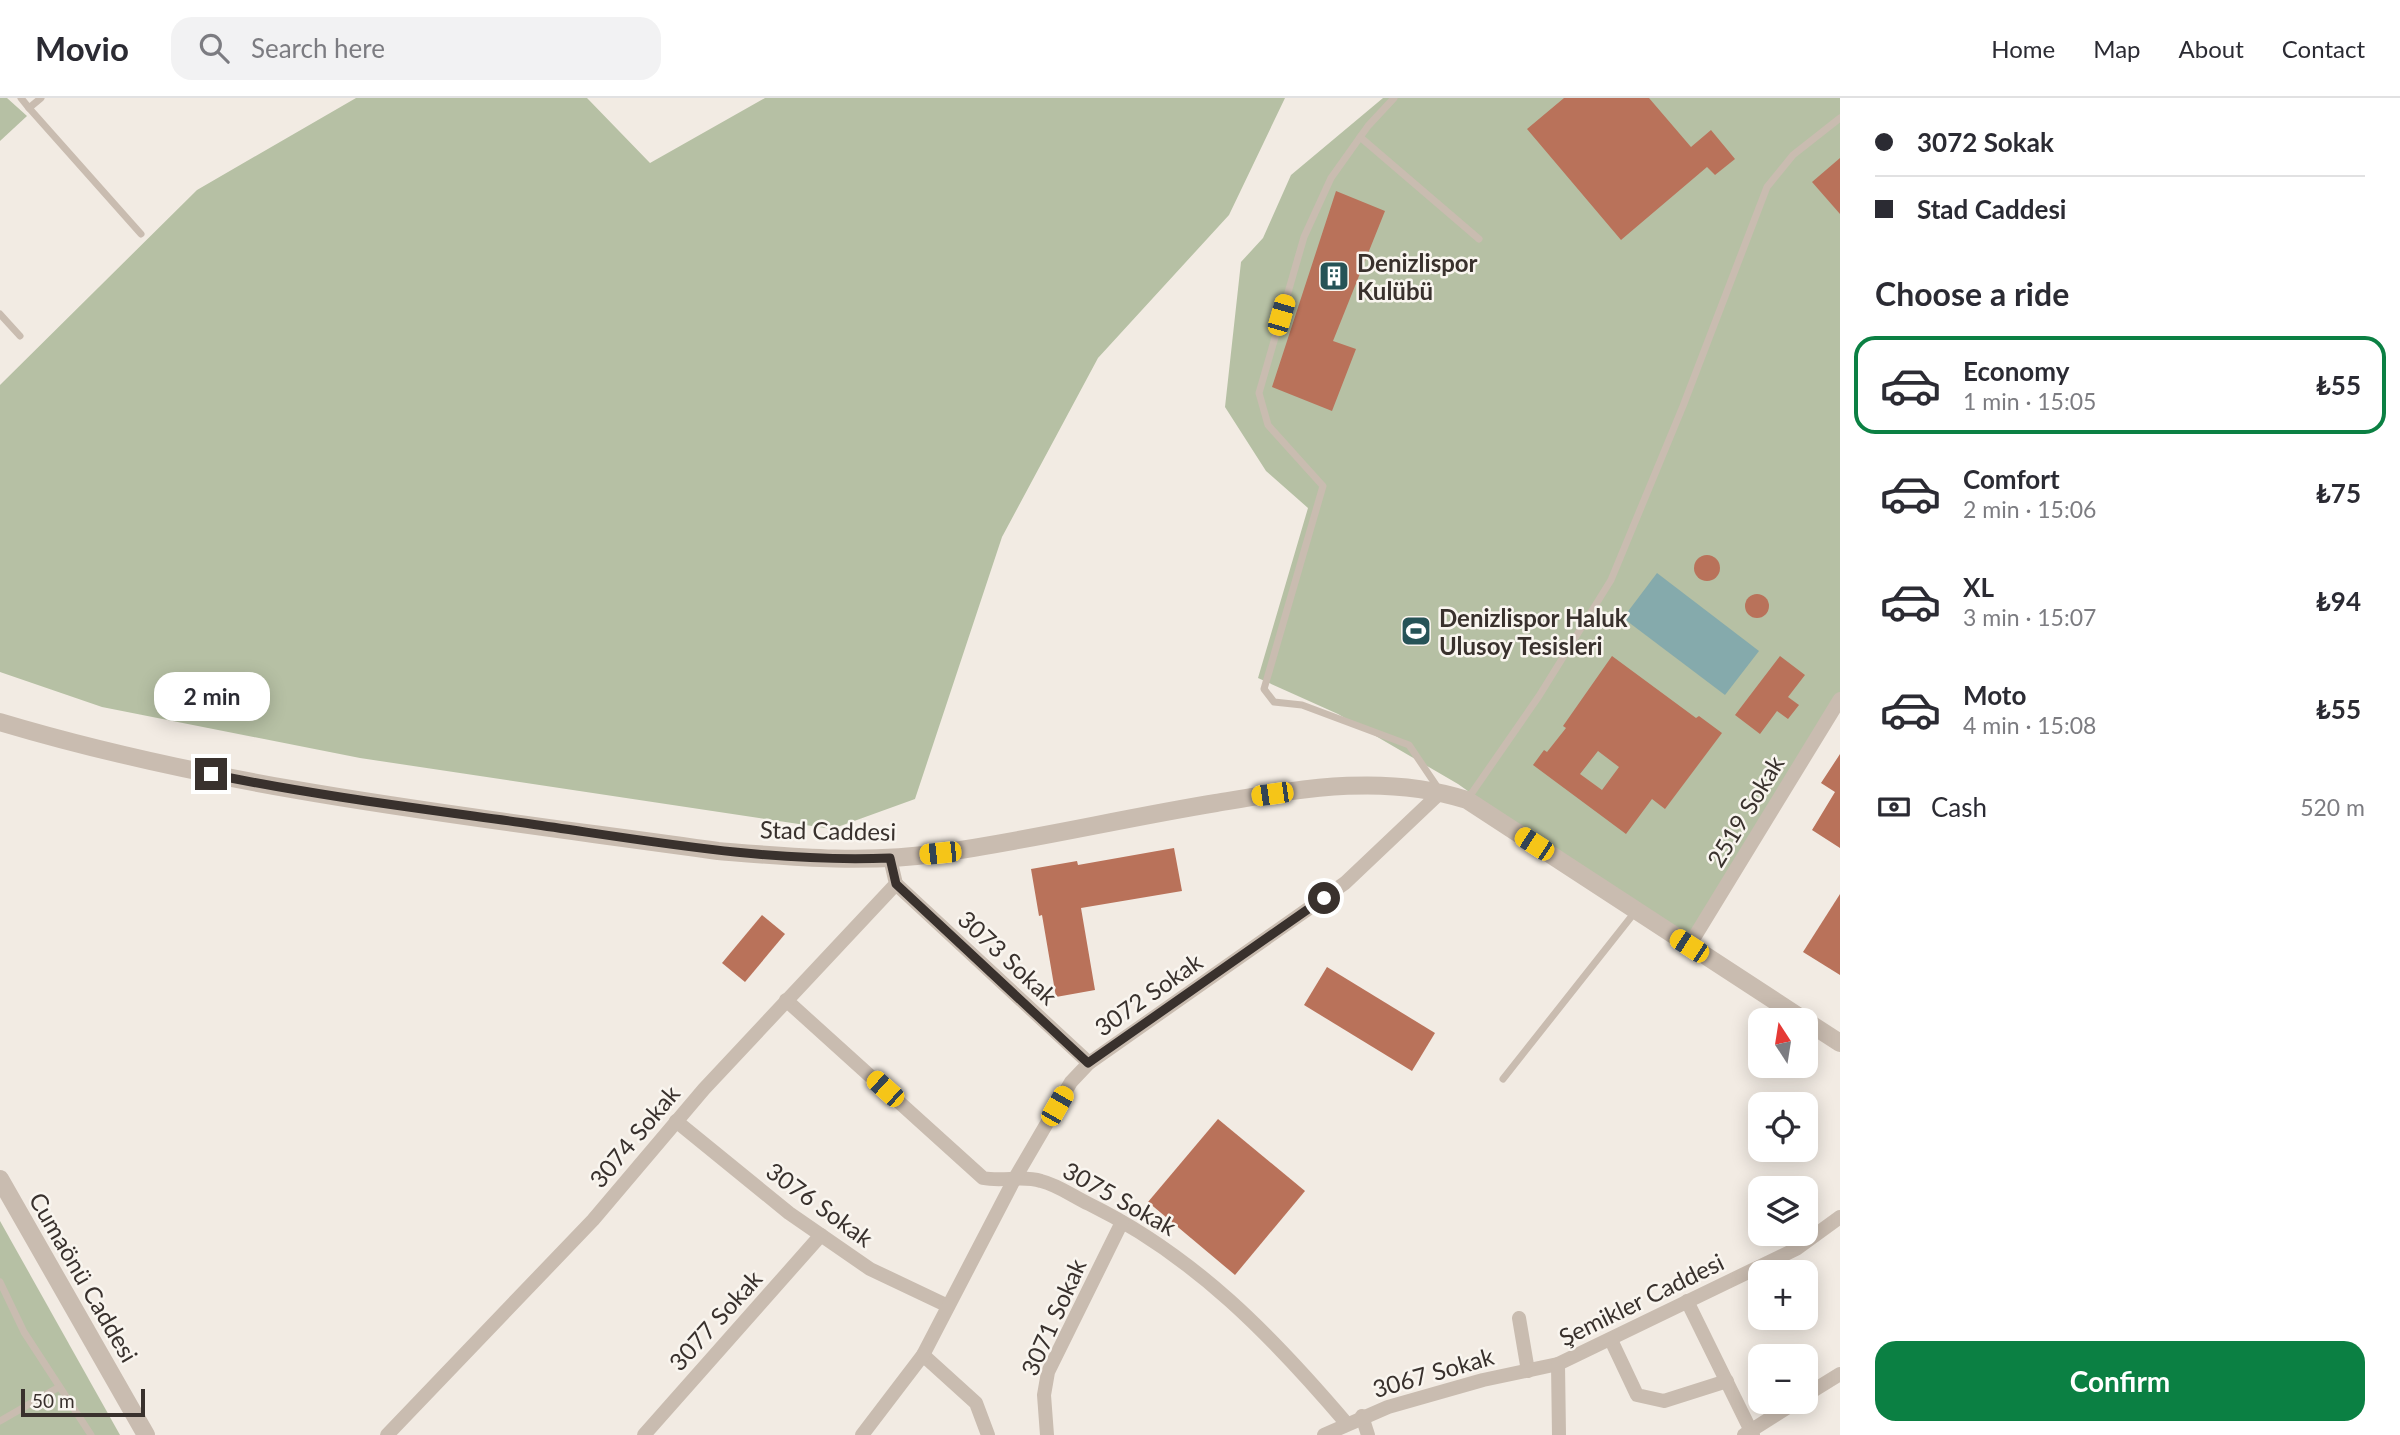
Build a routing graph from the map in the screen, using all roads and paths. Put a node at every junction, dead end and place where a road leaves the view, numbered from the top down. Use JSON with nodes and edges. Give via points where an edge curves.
{"nodes":[{"id":1,"x":21,"y":98,"type":"edge"},
{"id":2,"x":41,"y":98,"type":"edge"},
{"id":3,"x":1394,"y":98,"type":"edge"},
{"id":4,"x":29,"y":108,"type":"junction"},
{"id":5,"x":1840,"y":118,"type":"edge"},
{"id":6,"x":1360,"y":137,"type":"junction"},
{"id":7,"x":141,"y":234,"type":"dead end"},
{"id":8,"x":1479,"y":239,"type":"dead end"},
{"id":9,"x":0,"y":314,"type":"edge"},
{"id":10,"x":20,"y":336,"type":"dead end"},
{"id":11,"x":1840,"y":699,"type":"edge"},
{"id":12,"x":0,"y":723,"type":"edge"},
{"id":13,"x":1441,"y":792,"type":"junction"},
{"id":14,"x":1467,"y":800,"type":"junction"},
{"id":15,"x":890,"y":858,"type":"junction"},
{"id":16,"x":896,"y":884,"type":"junction"},
{"id":17,"x":1636,"y":911,"type":"junction"},
{"id":18,"x":1689,"y":946,"type":"junction"},
{"id":19,"x":786,"y":1000,"type":"junction"},
{"id":20,"x":1785,"y":1008,"type":"edge"},
{"id":21,"x":1818,"y":1029,"type":"edge"},
{"id":22,"x":1840,"y":1043,"type":"edge"},
{"id":23,"x":1088,"y":1063,"type":"junction"},
{"id":24,"x":1503,"y":1079,"type":"dead end"},
{"id":25,"x":677,"y":1121,"type":"junction"},
{"id":26,"x":1015,"y":1178,"type":"junction"},
{"id":27,"x":0,"y":1180,"type":"edge"},
{"id":28,"x":1122,"y":1222,"type":"junction"},
{"id":29,"x":1838,"y":1222,"type":"edge"},
{"id":30,"x":821,"y":1235,"type":"junction"},
{"id":31,"x":0,"y":1282,"type":"edge"},
{"id":32,"x":1687,"y":1301,"type":"junction"},
{"id":33,"x":948,"y":1306,"type":"junction"},
{"id":34,"x":1518,"y":1318,"type":"dead end"},
{"id":35,"x":1611,"y":1340,"type":"junction"},
{"id":36,"x":923,"y":1355,"type":"junction"},
{"id":37,"x":1558,"y":1364,"type":"junction"},
{"id":38,"x":1528,"y":1371,"type":"junction"},
{"id":39,"x":1840,"y":1374,"type":"edge"},
{"id":40,"x":1727,"y":1381,"type":"junction"},
{"id":41,"x":59,"y":1387,"type":"junction"},
{"id":42,"x":1818,"y":1388,"type":"edge"},
{"id":43,"x":1778,"y":1414,"type":"edge"},
{"id":44,"x":1362,"y":1416,"type":"junction"},
{"id":45,"x":0,"y":1421,"type":"edge"},
{"id":46,"x":1347,"y":1424,"type":"junction"},
{"id":47,"x":1749,"y":1433,"type":"edge"},
{"id":48,"x":91,"y":1435,"type":"edge"},
{"id":49,"x":146,"y":1435,"type":"edge"},
{"id":50,"x":387,"y":1435,"type":"edge"},
{"id":51,"x":644,"y":1435,"type":"edge"},
{"id":52,"x":862,"y":1435,"type":"edge"},
{"id":53,"x":988,"y":1435,"type":"edge"},
{"id":54,"x":1047,"y":1435,"type":"edge"},
{"id":55,"x":1324,"y":1435,"type":"edge"},
{"id":56,"x":1368,"y":1435,"type":"edge"},
{"id":57,"x":1559,"y":1435,"type":"edge"}],
"edges":[{"from":1,"to":4,"type":"lane"},
{"from":2,"to":4,"type":"lane"},
{"from":3,"to":6,"type":"lane"},
{"from":4,"to":7,"type":"lane"},
{"from":5,"to":14,"type":"lane","via":[[1793,155],[1767,187],[1611,580]]},
{"from":6,"to":8,"type":"lane"},
{"from":6,"to":13,"type":"lane","via":[[1331,178],[1304,237],[1259,393],[1268,425],[1323,486],[1264,689],[1274,702],[1302,705],[1409,745]]},
{"from":9,"to":10,"type":"lane"},
{"from":11,"to":18,"type":"street","name":"2519 Sokak"},
{"from":12,"to":15,"type":"street","name":"Stad Caddesi","via":[[261,785],[362,801],[718,851],[852,860]]},
{"from":13,"to":14,"type":"street","name":"Stad Caddesi"},
{"from":13,"to":15,"type":"street","name":"Stad Caddesi","via":[[1401,785],[1336,785]]},
{"from":13,"to":23,"type":"street","name":"3072 Sokak","via":[[1345,883]]},
{"from":14,"to":17,"type":"street","name":"Stad Caddesi"},
{"from":15,"to":16,"type":"street"},
{"from":16,"to":19,"type":"street","name":"3074 Sokak"},
{"from":16,"to":23,"type":"street","name":"3073 Sokak"},
{"from":17,"to":18,"type":"street","name":"Stad Caddesi"},
{"from":17,"to":24,"type":"lane"},
{"from":18,"to":20,"type":"street","name":"Stad Caddesi"},
{"from":19,"to":25,"type":"street","name":"3074 Sokak"},
{"from":19,"to":26,"type":"street","name":"3075 Sokak","via":[[983,1178]]},
{"from":21,"to":22,"type":"street","name":"Stad Caddesi"},
{"from":23,"to":26,"type":"street","name":"3072 Sokak"},
{"from":25,"to":30,"type":"street","name":"3076 Sokak"},
{"from":25,"to":50,"type":"street","name":"3074 Sokak","via":[[593,1220]]},
{"from":26,"to":28,"type":"street","name":"3075 Sokak","via":[[1042,1181]]},
{"from":26,"to":33,"type":"street","name":"3072 Sokak"},
{"from":27,"to":49,"type":"street","name":"Cumaönü Caddesi"},
{"from":28,"to":46,"type":"street","name":"3075 Sokak","via":[[1184,1260],[1232,1301]]},
{"from":28,"to":54,"type":"street","name":"3071 Sokak","via":[[1048,1372],[1044,1395]]},
{"from":29,"to":32,"type":"street","name":"Şemikler Caddesi","via":[[1796,1249]]},
{"from":30,"to":33,"type":"street","name":"3076 Sokak","via":[[870,1269]]},
{"from":30,"to":51,"type":"street","name":"3077 Sokak"},
{"from":31,"to":41,"type":"lane","via":[[24,1332]]},
{"from":32,"to":35,"type":"street","name":"Şemikler Caddesi"},
{"from":32,"to":40,"type":"street"},
{"from":33,"to":36,"type":"street","name":"3072 Sokak"},
{"from":34,"to":38,"type":"street"},
{"from":35,"to":37,"type":"street","name":"Şemikler Caddesi"},
{"from":35,"to":40,"type":"street","via":[[1637,1395],[1664,1401]]},
{"from":36,"to":52,"type":"street","name":"3072 Sokak"},
{"from":36,"to":53,"type":"street","via":[[976,1403]]},
{"from":37,"to":38,"type":"street","name":"3067 Sokak"},
{"from":37,"to":57,"type":"street","name":"Şemikler Caddesi"},
{"from":38,"to":44,"type":"street","name":"3067 Sokak"},
{"from":39,"to":42,"type":"street"},
{"from":40,"to":47,"type":"street"},
{"from":41,"to":45,"type":"lane"},
{"from":41,"to":48,"type":"lane"},
{"from":43,"to":47,"type":"street"},
{"from":44,"to":46,"type":"street","name":"3067 Sokak"},
{"from":44,"to":56,"type":"street"},
{"from":46,"to":55,"type":"street","name":"3067 Sokak"}]}
